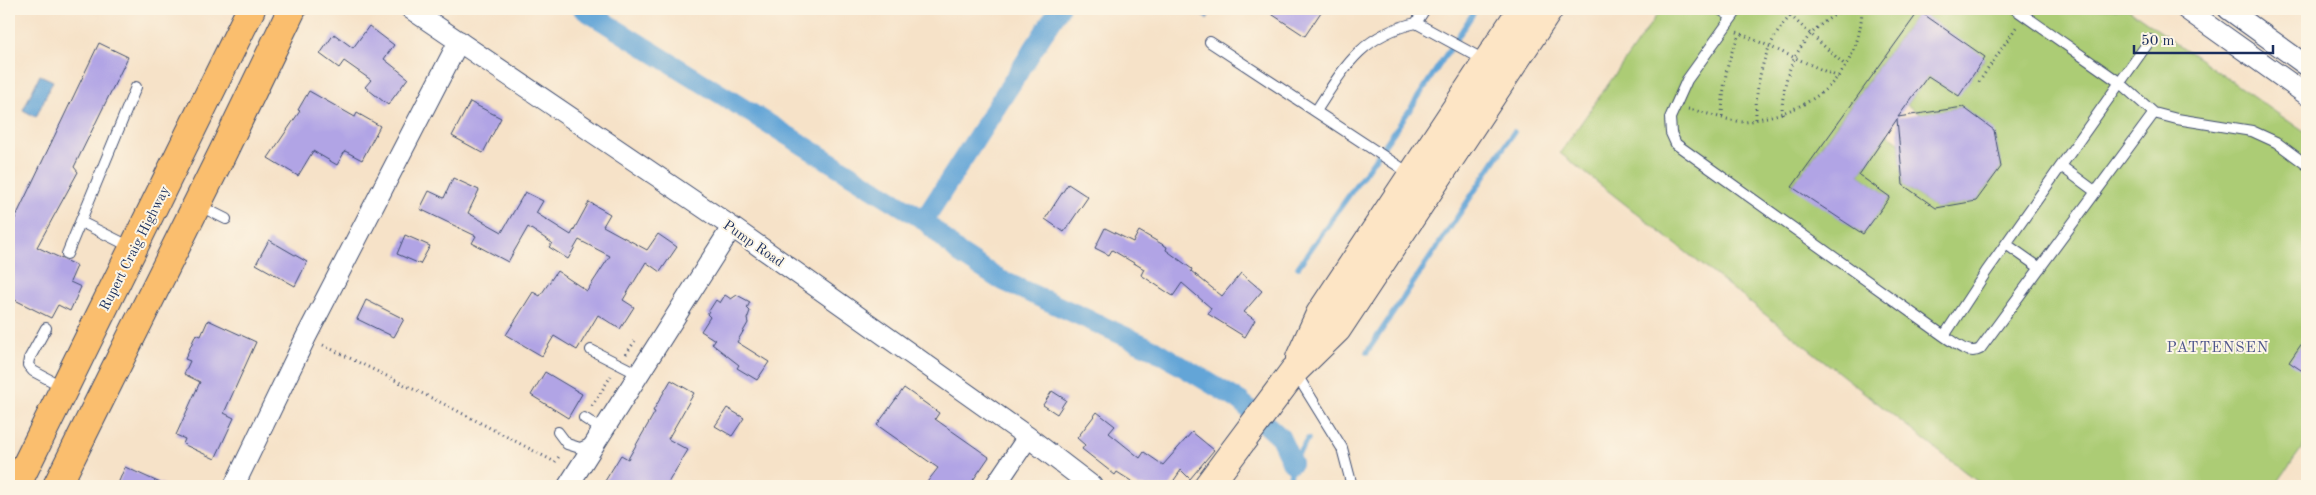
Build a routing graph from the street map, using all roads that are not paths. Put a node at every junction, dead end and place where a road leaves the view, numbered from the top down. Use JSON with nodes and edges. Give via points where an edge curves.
{"nodes":[{"id":1,"x":251,"y":9,"type":"edge"},
{"id":2,"x":292,"y":9,"type":"edge"},
{"id":3,"x":411,"y":9,"type":"edge"},
{"id":4,"x":1425,"y":9,"type":"edge"},
{"id":5,"x":1522,"y":9,"type":"edge"},
{"id":6,"x":1549,"y":9,"type":"edge"},
{"id":7,"x":1719,"y":9,"type":"edge"},
{"id":8,"x":2015,"y":9,"type":"edge"},
{"id":9,"x":2186,"y":9,"type":"edge"},
{"id":10,"x":2228,"y":9,"type":"edge"},
{"id":11,"x":1735,"y":13,"type":"edge"},
{"id":12,"x":1416,"y":23,"type":"junction"},
{"id":13,"x":2150,"y":40,"type":"dead end"},
{"id":14,"x":459,"y":41,"type":"junction"},
{"id":15,"x":1210,"y":42,"type":"dead end"},
{"id":16,"x":1484,"y":60,"type":"junction"},
{"id":17,"x":2307,"y":66,"type":"edge"},
{"id":18,"x":2119,"y":82,"type":"junction"},
{"id":19,"x":136,"y":87,"type":"dead end"},
{"id":20,"x":2307,"y":95,"type":"edge"},
{"id":21,"x":1316,"y":111,"type":"junction"},
{"id":22,"x":2154,"y":113,"type":"junction"},
{"id":23,"x":2307,"y":164,"type":"edge"},
{"id":24,"x":2061,"y":166,"type":"junction"},
{"id":25,"x":1405,"y":172,"type":"junction"},
{"id":26,"x":2096,"y":192,"type":"junction"},
{"id":27,"x":197,"y":205,"type":"junction"},
{"id":28,"x":226,"y":219,"type":"dead end"},
{"id":29,"x":81,"y":222,"type":"junction"},
{"id":30,"x":732,"y":227,"type":"junction"},
{"id":31,"x":2006,"y":244,"type":"junction"},
{"id":32,"x":134,"y":248,"type":"junction"},
{"id":33,"x":67,"y":254,"type":"dead end"},
{"id":34,"x":2040,"y":268,"type":"junction"},
{"id":35,"x":46,"y":328,"type":"dead end"},
{"id":36,"x":1944,"y":336,"type":"junction"},
{"id":37,"x":591,"y":350,"type":"dead end"},
{"id":38,"x":638,"y":374,"type":"junction"},
{"id":39,"x":1290,"y":377,"type":"junction"},
{"id":40,"x":64,"y":387,"type":"junction"},
{"id":41,"x":584,"y":418,"type":"road end"},
{"id":42,"x":558,"y":432,"type":"dead end"},
{"id":43,"x":1028,"y":437,"type":"junction"},
{"id":44,"x":589,"y":447,"type":"junction"},
{"id":45,"x":16,"y":486,"type":"edge"},
{"id":46,"x":57,"y":486,"type":"edge"},
{"id":47,"x":234,"y":486,"type":"edge"},
{"id":48,"x":568,"y":486,"type":"edge"},
{"id":49,"x":994,"y":486,"type":"edge"},
{"id":50,"x":1092,"y":486,"type":"edge"},
{"id":51,"x":1208,"y":486,"type":"edge"},
{"id":52,"x":1352,"y":486,"type":"edge"}],
"edges":[{"from":1,"to":32,"type":"main road","name":"Rupert Craig Highway"},
{"from":2,"to":27,"type":"main road"},
{"from":3,"to":14,"type":"street","name":"Pump Road"},
{"from":4,"to":12,"type":"lane"},
{"from":5,"to":16,"type":"main road"},
{"from":6,"to":39,"type":"main road","via":[[1337,330]]},
{"from":7,"to":11,"type":"lane"},
{"from":8,"to":18,"type":"lane"},
{"from":9,"to":20,"type":"street"},
{"from":10,"to":17,"type":"street"},
{"from":11,"to":36,"type":"lane","via":[[1687,80],[1670,118],[1676,144]]},
{"from":12,"to":16,"type":"lane"},
{"from":12,"to":21,"type":"lane","via":[[1397,27],[1369,43],[1349,60]]},
{"from":13,"to":18,"type":"lane"},
{"from":14,"to":30,"type":"street","name":"Pump Road"},
{"from":14,"to":47,"type":"street","via":[[306,337]]},
{"from":15,"to":21,"type":"lane"},
{"from":16,"to":25,"type":"main road"},
{"from":18,"to":22,"type":"lane"},
{"from":18,"to":24,"type":"lane"},
{"from":19,"to":29,"type":"lane"},
{"from":21,"to":25,"type":"lane"},
{"from":22,"to":23,"type":"lane","via":[[2252,131],[2276,142]]},
{"from":22,"to":26,"type":"lane"},
{"from":24,"to":26,"type":"lane"},
{"from":24,"to":31,"type":"lane"},
{"from":25,"to":39,"type":"main road","via":[[1320,314]]},
{"from":26,"to":34,"type":"lane"},
{"from":27,"to":28,"type":"lane"},
{"from":27,"to":46,"type":"main road"},
{"from":29,"to":32,"type":"lane"},
{"from":29,"to":33,"type":"lane"},
{"from":30,"to":38,"type":"street"},
{"from":30,"to":43,"type":"street","name":"Pump Road"},
{"from":31,"to":34,"type":"lane"},
{"from":31,"to":36,"type":"lane"},
{"from":32,"to":40,"type":"main road","name":"Rupert Craig Highway"},
{"from":34,"to":36,"type":"lane","via":[[1980,349],[1968,351]]},
{"from":35,"to":40,"type":"lane","via":[[28,365],[33,371]]},
{"from":37,"to":38,"type":"lane"},
{"from":38,"to":44,"type":"street"},
{"from":39,"to":51,"type":"main road"},
{"from":39,"to":52,"type":"lane","via":[[1342,448]]},
{"from":40,"to":45,"type":"main road","name":"Rupert Craig Highway"},
{"from":41,"to":44,"type":"lane","via":[[598,427]]},
{"from":42,"to":44,"type":"lane","via":[[568,444]]},
{"from":43,"to":49,"type":"street"},
{"from":43,"to":50,"type":"street","name":"Pump Road"},
{"from":44,"to":48,"type":"street"}]}
